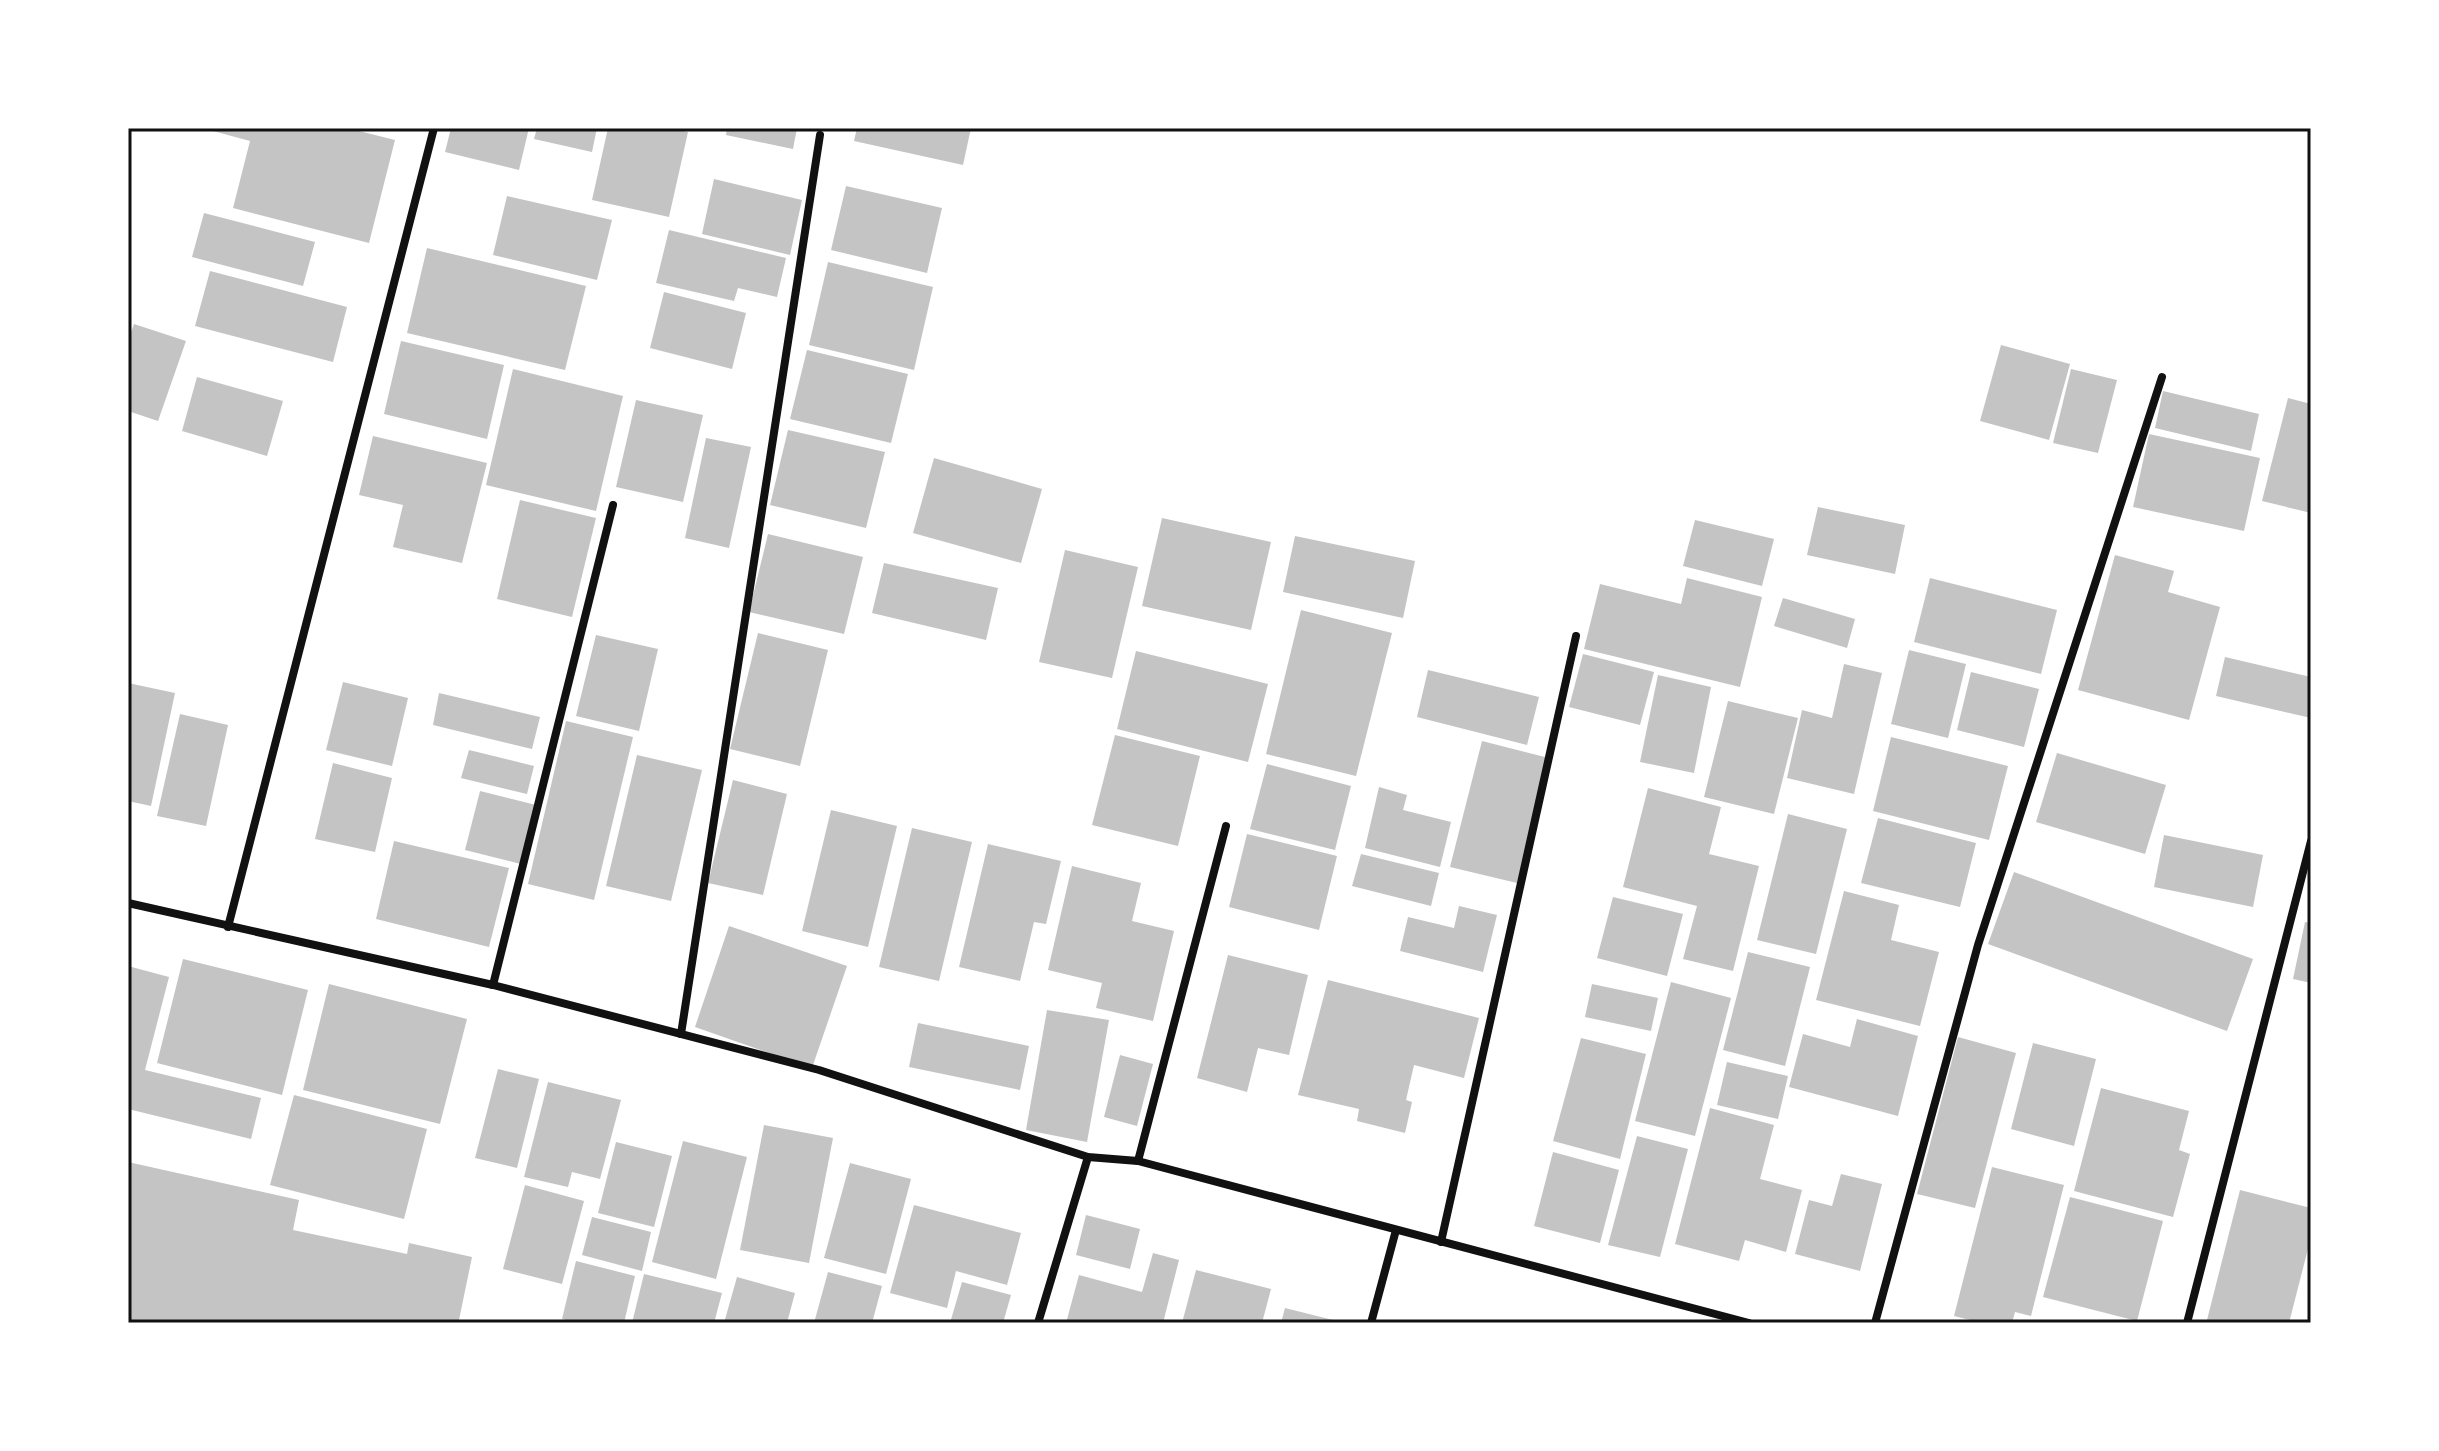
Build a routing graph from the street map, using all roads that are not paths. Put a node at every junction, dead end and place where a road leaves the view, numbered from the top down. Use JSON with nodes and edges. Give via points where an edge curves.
{"nodes":[{"id":1,"x":434,"y":128,"type":"edge"},
{"id":2,"x":820,"y":135,"type":"dead end"},
{"id":3,"x":2162,"y":377,"type":"dead end"},
{"id":4,"x":613,"y":505,"type":"dead end"},
{"id":5,"x":1576,"y":636,"type":"dead end"},
{"id":6,"x":1226,"y":826,"type":"dead end"},
{"id":7,"x":2311,"y":841,"type":"edge"},
{"id":8,"x":128,"y":903,"type":"edge"},
{"id":9,"x":228,"y":927,"type":"junction"},
{"id":10,"x":493,"y":985,"type":"junction"},
{"id":11,"x":681,"y":1034,"type":"junction"},
{"id":12,"x":1088,"y":1157,"type":"junction"},
{"id":13,"x":1138,"y":1161,"type":"junction"},
{"id":14,"x":1396,"y":1230,"type":"junction"},
{"id":15,"x":1441,"y":1242,"type":"junction"},
{"id":16,"x":1038,"y":1323,"type":"edge"},
{"id":17,"x":1371,"y":1323,"type":"edge"},
{"id":18,"x":1747,"y":1323,"type":"edge"},
{"id":19,"x":1875,"y":1323,"type":"edge"},
{"id":20,"x":2187,"y":1323,"type":"edge"}],
"edges":[{"from":1,"to":9,"type":"street"},
{"from":2,"to":11,"type":"street"},
{"from":3,"to":19,"type":"street","via":[[1978,945]]},
{"from":4,"to":10,"type":"street"},
{"from":5,"to":15,"type":"street"},
{"from":6,"to":13,"type":"street"},
{"from":7,"to":20,"type":"street"},
{"from":8,"to":9,"type":"street"},
{"from":9,"to":10,"type":"street"},
{"from":10,"to":11,"type":"street"},
{"from":11,"to":12,"type":"street","via":[[819,1070]]},
{"from":12,"to":13,"type":"street"},
{"from":12,"to":16,"type":"street"},
{"from":13,"to":14,"type":"street"},
{"from":14,"to":15,"type":"street"},
{"from":14,"to":17,"type":"street"},
{"from":15,"to":18,"type":"street"}]}
